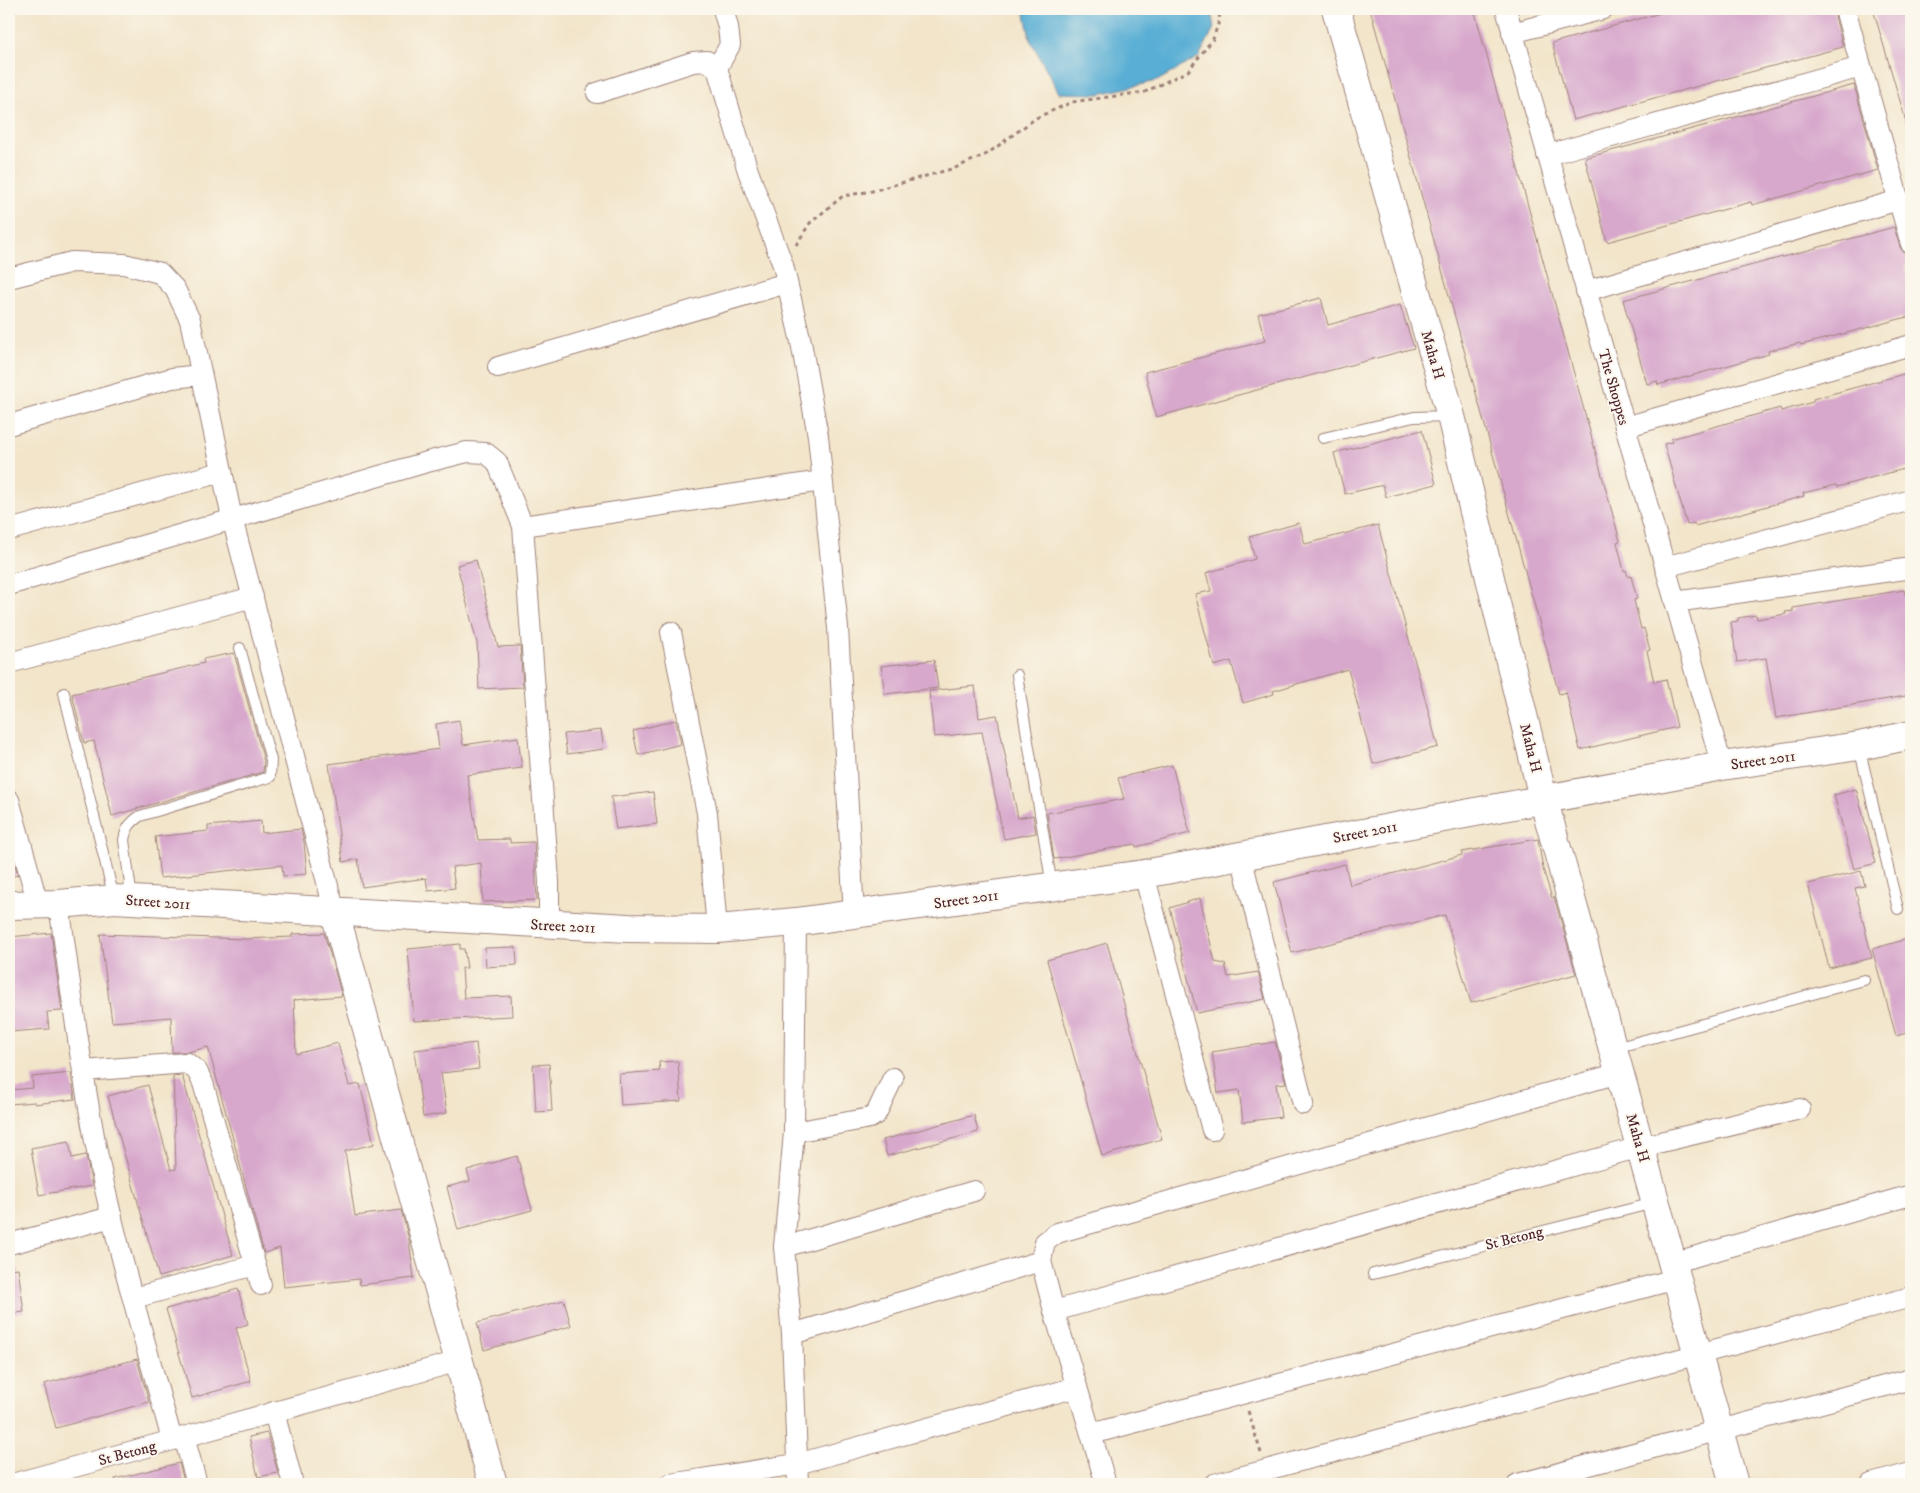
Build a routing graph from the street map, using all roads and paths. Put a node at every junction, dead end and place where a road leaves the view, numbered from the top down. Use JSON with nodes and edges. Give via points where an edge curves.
{"nodes":[{"id":1,"x":723,"y":9,"type":"edge"},
{"id":2,"x":1217,"y":9,"type":"edge"},
{"id":3,"x":1336,"y":9,"type":"edge"},
{"id":4,"x":1506,"y":9,"type":"edge"},
{"id":5,"x":1603,"y":9,"type":"edge"},
{"id":6,"x":1845,"y":9,"type":"edge"},
{"id":7,"x":1512,"y":33,"type":"junction"},
{"id":8,"x":1861,"y":67,"type":"junction"},
{"id":9,"x":717,"y":68,"type":"junction"},
{"id":10,"x":598,"y":93,"type":"dead end"},
{"id":11,"x":1547,"y":155,"type":"junction"},
{"id":12,"x":1899,"y":200,"type":"junction"},
{"id":13,"x":1911,"y":244,"type":"edge"},
{"id":14,"x":785,"y":274,"type":"junction"},
{"id":15,"x":9,"y":278,"type":"edge"},
{"id":16,"x":1586,"y":291,"type":"junction"},
{"id":17,"x":1911,"y":345,"type":"edge"},
{"id":18,"x":498,"y":367,"type":"dead end"},
{"id":19,"x":201,"y":375,"type":"junction"},
{"id":20,"x":1451,"y":416,"type":"junction"},
{"id":21,"x":9,"y":424,"type":"edge"},
{"id":22,"x":1625,"y":427,"type":"junction"},
{"id":23,"x":1323,"y":438,"type":"dead end"},
{"id":24,"x":222,"y":472,"type":"junction"},
{"id":25,"x":822,"y":481,"type":"junction"},
{"id":26,"x":1911,"y":500,"type":"edge"},
{"id":27,"x":232,"y":518,"type":"junction"},
{"id":28,"x":523,"y":526,"type":"junction"},
{"id":29,"x":9,"y":530,"type":"edge"},
{"id":30,"x":1665,"y":567,"type":"junction"},
{"id":31,"x":1911,"y":568,"type":"edge"},
{"id":32,"x":9,"y":585,"type":"edge"},
{"id":33,"x":252,"y":597,"type":"junction"},
{"id":34,"x":1675,"y":602,"type":"junction"},
{"id":35,"x":671,"y":632,"type":"dead end"},
{"id":36,"x":240,"y":648,"type":"dead end"},
{"id":37,"x":9,"y":663,"type":"edge"},
{"id":38,"x":1017,"y":675,"type":"dead end"},
{"id":39,"x":64,"y":693,"type":"dead end"},
{"id":40,"x":1911,"y":735,"type":"edge"},
{"id":41,"x":1859,"y":746,"type":"junction"},
{"id":42,"x":1722,"y":766,"type":"junction"},
{"id":43,"x":1543,"y":798,"type":"junction"},
{"id":44,"x":9,"y":800,"type":"edge"},
{"id":45,"x":1241,"y":856,"type":"junction"},
{"id":46,"x":1144,"y":874,"type":"junction"},
{"id":47,"x":1052,"y":887,"type":"junction"},
{"id":48,"x":123,"y":900,"type":"junction"},
{"id":49,"x":48,"y":904,"type":"junction"},
{"id":50,"x":9,"y":905,"type":"edge"},
{"id":51,"x":1898,"y":909,"type":"dead end"},
{"id":52,"x":335,"y":913,"type":"junction"},
{"id":53,"x":854,"y":915,"type":"junction"},
{"id":54,"x":796,"y":922,"type":"junction"},
{"id":55,"x":548,"y":925,"type":"junction"},
{"id":56,"x":717,"y":929,"type":"junction"},
{"id":57,"x":1864,"y":980,"type":"dead end"},
{"id":58,"x":1616,"y":1061,"type":"junction"},
{"id":59,"x":83,"y":1071,"type":"junction"},
{"id":60,"x":893,"y":1078,"type":"dead end"},
{"id":61,"x":1303,"y":1104,"type":"dead end"},
{"id":62,"x":1800,"y":1109,"type":"dead end"},
{"id":63,"x":1212,"y":1130,"type":"dead end"},
{"id":64,"x":794,"y":1132,"type":"junction"},
{"id":65,"x":1640,"y":1147,"type":"junction"},
{"id":66,"x":974,"y":1192,"type":"dead end"},
{"id":67,"x":1911,"y":1194,"type":"edge"},
{"id":68,"x":1656,"y":1203,"type":"junction"},
{"id":69,"x":112,"y":1217,"type":"junction"},
{"id":70,"x":9,"y":1244,"type":"edge"},
{"id":71,"x":784,"y":1247,"type":"junction"},
{"id":72,"x":1041,"y":1261,"type":"junction"},
{"id":73,"x":255,"y":1265,"type":"junction"},
{"id":74,"x":1674,"y":1271,"type":"junction"},
{"id":75,"x":1373,"y":1274,"type":"dead end"},
{"id":76,"x":261,"y":1285,"type":"dead end"},
{"id":77,"x":1911,"y":1297,"type":"edge"},
{"id":78,"x":134,"y":1298,"type":"junction"},
{"id":79,"x":1054,"y":1311,"type":"junction"},
{"id":80,"x":792,"y":1334,"type":"junction"},
{"id":81,"x":1698,"y":1356,"type":"junction"},
{"id":82,"x":459,"y":1361,"type":"junction"},
{"id":83,"x":1911,"y":1379,"type":"edge"},
{"id":84,"x":1077,"y":1387,"type":"junction"},
{"id":85,"x":1243,"y":1394,"type":"junction"},
{"id":86,"x":274,"y":1412,"type":"junction"},
{"id":87,"x":1718,"y":1430,"type":"junction"},
{"id":88,"x":1091,"y":1434,"type":"junction"},
{"id":89,"x":178,"y":1439,"type":"junction"},
{"id":90,"x":797,"y":1464,"type":"junction"},
{"id":91,"x":1266,"y":1470,"type":"junction"},
{"id":92,"x":1911,"y":1473,"type":"edge"},
{"id":93,"x":12,"y":1484,"type":"edge"},
{"id":94,"x":197,"y":1484,"type":"edge"},
{"id":95,"x":293,"y":1484,"type":"edge"},
{"id":96,"x":493,"y":1484,"type":"edge"},
{"id":97,"x":670,"y":1484,"type":"edge"},
{"id":98,"x":798,"y":1484,"type":"edge"},
{"id":99,"x":1106,"y":1484,"type":"edge"},
{"id":100,"x":1214,"y":1484,"type":"edge"},
{"id":101,"x":1518,"y":1484,"type":"edge"},
{"id":102,"x":1734,"y":1484,"type":"edge"},
{"id":103,"x":1870,"y":1484,"type":"edge"}],
"edges":[{"from":1,"to":9,"type":"street","via":[[730,45]]},
{"from":2,"to":14,"type":"path","via":[[1220,18],[1213,39],[1188,72],[1145,92],[1072,102],[1036,118],[987,154],[955,168],[844,196],[810,223]]},
{"from":3,"to":20,"type":"street","name":"Maha H"},
{"from":4,"to":7,"type":"street","name":"The Shoppes"},
{"from":5,"to":7,"type":"street"},
{"from":6,"to":8,"type":"street"},
{"from":7,"to":11,"type":"street","name":"The Shoppes"},
{"from":8,"to":11,"type":"street"},
{"from":8,"to":12,"type":"street"},
{"from":9,"to":10,"type":"street","via":[[706,61],[693,62]]},
{"from":9,"to":14,"type":"street","via":[[748,171]]},
{"from":11,"to":16,"type":"street","name":"The Shoppes"},
{"from":12,"to":13,"type":"street"},
{"from":12,"to":16,"type":"street"},
{"from":14,"to":18,"type":"street"},
{"from":14,"to":25,"type":"street","via":[[812,402]]},
{"from":15,"to":19,"type":"street","via":[[72,262],[124,264],[160,273],[175,289],[190,320]]},
{"from":16,"to":22,"type":"street","name":"The Shoppes"},
{"from":17,"to":22,"type":"street"},
{"from":19,"to":21,"type":"street","via":[[172,378]]},
{"from":19,"to":24,"type":"street"},
{"from":20,"to":23,"type":"lane","via":[[1414,418]]},
{"from":20,"to":43,"type":"street","name":"Maha H"},
{"from":22,"to":30,"type":"street","name":"The Shoppes"},
{"from":24,"to":27,"type":"street"},
{"from":24,"to":29,"type":"street"},
{"from":25,"to":28,"type":"street"},
{"from":25,"to":53,"type":"street","via":[[838,628]]},
{"from":26,"to":30,"type":"street"},
{"from":27,"to":28,"type":"street","via":[[467,452],[486,453],[496,462]]},
{"from":27,"to":32,"type":"street"},
{"from":27,"to":33,"type":"street"},
{"from":28,"to":55,"type":"street","via":[[549,881]]},
{"from":30,"to":34,"type":"street","name":"The Shoppes"},
{"from":31,"to":34,"type":"street"},
{"from":33,"to":37,"type":"street"},
{"from":33,"to":52,"type":"street"},
{"from":34,"to":42,"type":"street","name":"The Shoppes"},
{"from":35,"to":56,"type":"street","via":[[707,813]]},
{"from":36,"to":48,"type":"lane","via":[[271,760],[270,777],[140,816],[130,824],[124,840]]},
{"from":38,"to":47,"type":"lane"},
{"from":39,"to":48,"type":"lane"},
{"from":40,"to":41,"type":"street","name":"Street 2011"},
{"from":41,"to":42,"type":"street","name":"Street 2011"},
{"from":41,"to":51,"type":"lane"},
{"from":42,"to":43,"type":"street","name":"Street 2011"},
{"from":43,"to":45,"type":"street","name":"Street 2011"},
{"from":43,"to":58,"type":"street","name":"Maha H"},
{"from":44,"to":49,"type":"street"},
{"from":45,"to":46,"type":"street","name":"Street 2011"},
{"from":45,"to":61,"type":"street"},
{"from":46,"to":47,"type":"street","name":"Street 2011"},
{"from":46,"to":63,"type":"street"},
{"from":47,"to":53,"type":"street","name":"Street 2011"},
{"from":48,"to":49,"type":"street","name":"Street 2011"},
{"from":48,"to":52,"type":"street","name":"Street 2011"},
{"from":49,"to":50,"type":"street","name":"Street 2011"},
{"from":49,"to":59,"type":"street"},
{"from":52,"to":55,"type":"street","name":"Street 2011"},
{"from":52,"to":82,"type":"street"},
{"from":53,"to":54,"type":"street","name":"Street 2011"},
{"from":54,"to":56,"type":"street","name":"Street 2011"},
{"from":54,"to":64,"type":"street"},
{"from":55,"to":56,"type":"street","name":"Street 2011"},
{"from":57,"to":58,"type":"lane"},
{"from":58,"to":65,"type":"street","name":"Maha H"},
{"from":58,"to":72,"type":"street","via":[[1057,1233],[1045,1242]]},
{"from":59,"to":69,"type":"street"},
{"from":59,"to":73,"type":"street","via":[[187,1063],[197,1071]]},
{"from":60,"to":64,"type":"street","via":[[876,1114],[870,1118]]},
{"from":62,"to":65,"type":"street"},
{"from":64,"to":71,"type":"street"},
{"from":65,"to":68,"type":"street","name":"Maha H"},
{"from":65,"to":79,"type":"street"},
{"from":66,"to":71,"type":"street"},
{"from":67,"to":74,"type":"street"},
{"from":68,"to":74,"type":"street","name":"Maha H"},
{"from":68,"to":75,"type":"lane","name":"St Betong"},
{"from":69,"to":70,"type":"street"},
{"from":69,"to":78,"type":"street"},
{"from":71,"to":80,"type":"street"},
{"from":72,"to":79,"type":"street"},
{"from":72,"to":80,"type":"street"},
{"from":73,"to":76,"type":"street"},
{"from":73,"to":78,"type":"street"},
{"from":74,"to":81,"type":"street","name":"Maha H"},
{"from":74,"to":85,"type":"street"},
{"from":77,"to":81,"type":"street"},
{"from":78,"to":89,"type":"street"},
{"from":79,"to":84,"type":"street"},
{"from":80,"to":90,"type":"street"},
{"from":81,"to":87,"type":"street","name":"Maha H"},
{"from":81,"to":91,"type":"street"},
{"from":82,"to":86,"type":"street","name":"St Betong"},
{"from":82,"to":96,"type":"street"},
{"from":83,"to":87,"type":"street"},
{"from":84,"to":88,"type":"street"},
{"from":84,"to":90,"type":"street"},
{"from":85,"to":88,"type":"street"},
{"from":85,"to":91,"type":"path"},
{"from":86,"to":89,"type":"street","name":"St Betong"},
{"from":86,"to":95,"type":"street"},
{"from":87,"to":101,"type":"street"},
{"from":87,"to":102,"type":"street","name":"Maha H"},
{"from":88,"to":99,"type":"street"},
{"from":89,"to":93,"type":"street","name":"St Betong"},
{"from":89,"to":94,"type":"street"},
{"from":90,"to":97,"type":"street"},
{"from":90,"to":98,"type":"street"},
{"from":91,"to":100,"type":"street"},
{"from":92,"to":103,"type":"street"}]}
